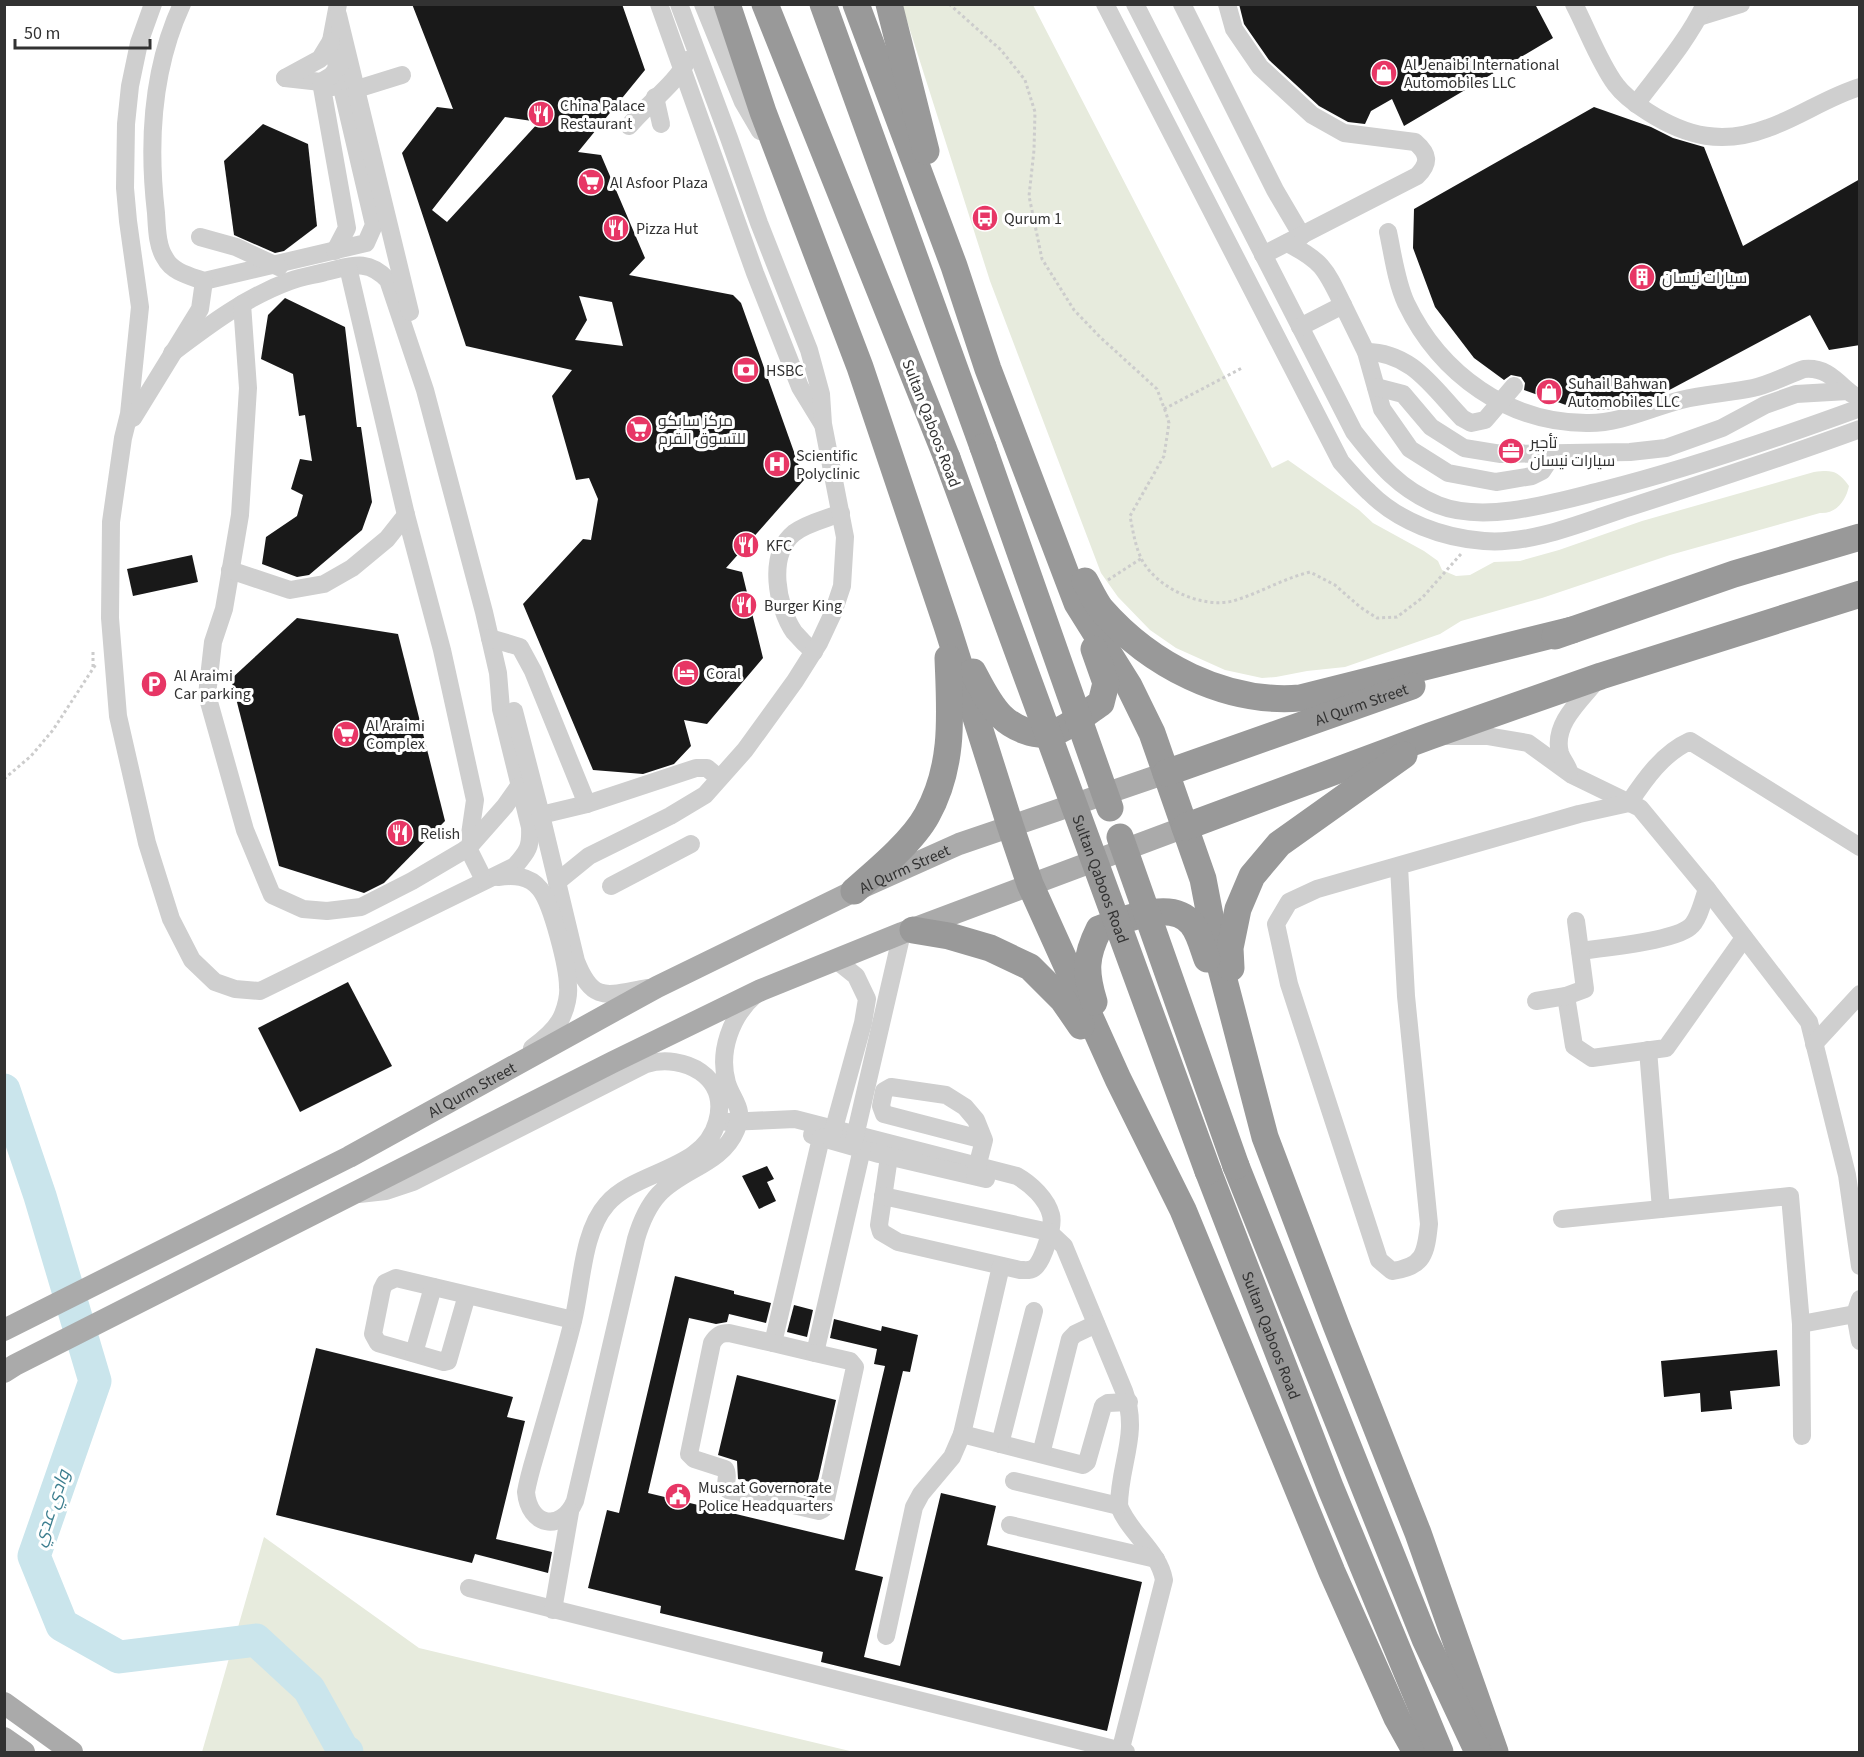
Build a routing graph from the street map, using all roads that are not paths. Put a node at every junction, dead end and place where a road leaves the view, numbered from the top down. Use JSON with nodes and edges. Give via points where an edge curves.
{"nodes":[{"id":1,"x":153,"y":4,"type":"edge"},
{"id":2,"x":182,"y":4,"type":"edge"},
{"id":3,"x":659,"y":4,"type":"edge"},
{"id":4,"x":679,"y":4,"type":"edge"},
{"id":5,"x":703,"y":4,"type":"edge"},
{"id":6,"x":727,"y":4,"type":"edge"},
{"id":7,"x":765,"y":4,"type":"edge"},
{"id":8,"x":823,"y":4,"type":"edge"},
{"id":9,"x":856,"y":4,"type":"edge"},
{"id":10,"x":889,"y":4,"type":"edge"},
{"id":11,"x":1105,"y":4,"type":"edge"},
{"id":12,"x":1134,"y":4,"type":"edge"},
{"id":13,"x":1182,"y":4,"type":"edge"},
{"id":14,"x":1227,"y":4,"type":"edge"},
{"id":15,"x":1574,"y":4,"type":"edge"},
{"id":16,"x":1741,"y":4,"type":"edge"},
{"id":17,"x":337,"y":8,"type":"edge"},
{"id":18,"x":1702,"y":11,"type":"edge"},
{"id":19,"x":331,"y":41,"type":"junction"},
{"id":20,"x":694,"y":44,"type":"junction"},
{"id":21,"x":348,"y":54,"type":"junction"},
{"id":22,"x":337,"y":69,"type":"junction"},
{"id":23,"x":682,"y":70,"type":"junction"},
{"id":24,"x":402,"y":75,"type":"dead end"},
{"id":25,"x":321,"y":82,"type":"junction"},
{"id":26,"x":1860,"y":87,"type":"edge"},
{"id":27,"x":350,"y":93,"type":"junction"},
{"id":28,"x":655,"y":97,"type":"junction"},
{"id":29,"x":1636,"y":104,"type":"junction"},
{"id":30,"x":661,"y":124,"type":"dead end"},
{"id":31,"x":629,"y":126,"type":"dead end"},
{"id":32,"x":794,"y":192,"type":"junction"},
{"id":33,"x":1388,"y":232,"type":"dead end"},
{"id":34,"x":200,"y":237,"type":"dead end"},
{"id":35,"x":1294,"y":239,"type":"junction"},
{"id":36,"x":335,"y":251,"type":"junction"},
{"id":37,"x":1263,"y":255,"type":"junction"},
{"id":38,"x":276,"y":264,"type":"junction"},
{"id":39,"x":954,"y":266,"type":"junction"},
{"id":40,"x":348,"y":267,"type":"junction"},
{"id":41,"x":755,"y":273,"type":"junction"},
{"id":42,"x":293,"y":280,"type":"junction"},
{"id":43,"x":782,"y":280,"type":"junction"},
{"id":44,"x":204,"y":281,"type":"junction"},
{"id":45,"x":242,"y":304,"type":"junction"},
{"id":46,"x":1343,"y":306,"type":"junction"},
{"id":47,"x":1300,"y":327,"type":"junction"},
{"id":48,"x":1366,"y":352,"type":"junction"},
{"id":49,"x":172,"y":353,"type":"junction"},
{"id":50,"x":1514,"y":386,"type":"dead end"},
{"id":51,"x":1376,"y":387,"type":"junction"},
{"id":52,"x":425,"y":390,"type":"junction"},
{"id":53,"x":1854,"y":395,"type":"edge"},
{"id":54,"x":1501,"y":404,"type":"junction"},
{"id":55,"x":1860,"y":408,"type":"edge"},
{"id":56,"x":823,"y":424,"type":"junction"},
{"id":57,"x":1860,"y":429,"type":"edge"},
{"id":58,"x":125,"y":433,"type":"junction"},
{"id":59,"x":1544,"y":452,"type":"junction"},
{"id":60,"x":841,"y":513,"type":"junction"},
{"id":61,"x":406,"y":515,"type":"junction"},
{"id":62,"x":1860,"y":537,"type":"edge"},
{"id":63,"x":230,"y":570,"type":"junction"},
{"id":64,"x":1860,"y":594,"type":"edge"},
{"id":65,"x":1084,"y":597,"type":"junction"},
{"id":66,"x":947,"y":627,"type":"junction"},
{"id":67,"x":1572,"y":630,"type":"junction"},
{"id":68,"x":490,"y":638,"type":"junction"},
{"id":69,"x":814,"y":652,"type":"junction"},
{"id":70,"x":498,"y":673,"type":"junction"},
{"id":71,"x":1601,"y":676,"type":"junction"},
{"id":72,"x":1430,"y":735,"type":"junction"},
{"id":73,"x":1166,"y":773,"type":"junction"},
{"id":74,"x":1572,"y":775,"type":"junction"},
{"id":75,"x":719,"y":778,"type":"junction"},
{"id":76,"x":1589,"y":783,"type":"junction"},
{"id":77,"x":519,"y":786,"type":"junction"},
{"id":78,"x":1629,"y":803,"type":"junction"},
{"id":79,"x":587,"y":804,"type":"junction"},
{"id":80,"x":1583,"y":813,"type":"junction"},
{"id":81,"x":541,"y":815,"type":"junction"},
{"id":82,"x":1010,"y":825,"type":"junction"},
{"id":83,"x":1185,"y":828,"type":"junction"},
{"id":84,"x":546,"y":836,"type":"junction"},
{"id":85,"x":691,"y":844,"type":"dead end"},
{"id":86,"x":1860,"y":847,"type":"edge"},
{"id":87,"x":468,"y":848,"type":"junction"},
{"id":88,"x":589,"y":855,"type":"junction"},
{"id":89,"x":1399,"y":866,"type":"junction"},
{"id":90,"x":483,"y":880,"type":"junction"},
{"id":91,"x":557,"y":882,"type":"junction"},
{"id":92,"x":1030,"y":884,"type":"junction"},
{"id":93,"x":611,"y":886,"type":"dead end"},
{"id":94,"x":1707,"y":889,"type":"junction"},
{"id":95,"x":854,"y":891,"type":"junction"},
{"id":96,"x":1576,"y":921,"type":"dead end"},
{"id":97,"x":907,"y":932,"type":"junction"},
{"id":98,"x":1744,"y":938,"type":"junction"},
{"id":99,"x":1580,"y":951,"type":"junction"},
{"id":100,"x":836,"y":960,"type":"junction"},
{"id":101,"x":657,"y":987,"type":"junction"},
{"id":102,"x":761,"y":990,"type":"junction"},
{"id":103,"x":1860,"y":994,"type":"edge"},
{"id":104,"x":1566,"y":996,"type":"junction"},
{"id":105,"x":1536,"y":1001,"type":"dead end"},
{"id":106,"x":1234,"y":1023,"type":"junction"},
{"id":107,"x":1814,"y":1044,"type":"junction"},
{"id":108,"x":1648,"y":1050,"type":"junction"},
{"id":109,"x":1118,"y":1079,"type":"junction"},
{"id":110,"x":482,"y":1084,"type":"junction"},
{"id":111,"x":718,"y":1121,"type":"junction"},
{"id":112,"x":738,"y":1122,"type":"junction"},
{"id":113,"x":829,"y":1136,"type":"junction"},
{"id":114,"x":984,"y":1140,"type":"junction"},
{"id":115,"x":857,"y":1143,"type":"junction"},
{"id":116,"x":889,"y":1157,"type":"junction"},
{"id":117,"x":976,"y":1171,"type":"junction"},
{"id":118,"x":673,"y":1175,"type":"junction"},
{"id":119,"x":1853,"y":1176,"type":"edge"},
{"id":120,"x":351,"y":1194,"type":"junction"},
{"id":121,"x":883,"y":1196,"type":"junction"},
{"id":122,"x":1661,"y":1209,"type":"junction"},
{"id":123,"x":1562,"y":1219,"type":"dead end"},
{"id":124,"x":1049,"y":1232,"type":"junction"},
{"id":125,"x":1001,"y":1266,"type":"junction"},
{"id":126,"x":1860,"y":1266,"type":"edge"},
{"id":127,"x":434,"y":1287,"type":"junction"},
{"id":128,"x":467,"y":1295,"type":"junction"},
{"id":129,"x":1857,"y":1306,"type":"edge"},
{"id":130,"x":1034,"y":1311,"type":"dead end"},
{"id":131,"x":573,"y":1320,"type":"junction"},
{"id":132,"x":1096,"y":1324,"type":"junction"},
{"id":133,"x":1801,"y":1324,"type":"junction"},
{"id":134,"x":4,"y":1330,"type":"edge"},
{"id":135,"x":1860,"y":1341,"type":"edge"},
{"id":136,"x":773,"y":1343,"type":"junction"},
{"id":137,"x":414,"y":1353,"type":"junction"},
{"id":138,"x":815,"y":1353,"type":"junction"},
{"id":139,"x":10,"y":1369,"type":"edge"},
{"id":140,"x":1128,"y":1402,"type":"junction"},
{"id":141,"x":962,"y":1434,"type":"junction"},
{"id":142,"x":1802,"y":1436,"type":"dead end"},
{"id":143,"x":1000,"y":1444,"type":"junction"},
{"id":144,"x":1041,"y":1454,"type":"junction"},
{"id":145,"x":1014,"y":1481,"type":"dead end"},
{"id":146,"x":1119,"y":1506,"type":"junction"},
{"id":147,"x":570,"y":1512,"type":"junction"},
{"id":148,"x":1010,"y":1525,"type":"dead end"},
{"id":149,"x":1156,"y":1559,"type":"junction"},
{"id":150,"x":469,"y":1588,"type":"dead end"},
{"id":151,"x":553,"y":1610,"type":"junction"},
{"id":152,"x":886,"y":1636,"type":"dead end"},
{"id":153,"x":4,"y":1703,"type":"edge"},
{"id":154,"x":1400,"y":1724,"type":"junction"},
{"id":155,"x":4,"y":1738,"type":"edge"},
{"id":156,"x":24,"y":1752,"type":"edge"},
{"id":157,"x":72,"y":1752,"type":"edge"},
{"id":158,"x":1123,"y":1752,"type":"edge"},
{"id":159,"x":1404,"y":1752,"type":"edge"},
{"id":160,"x":1416,"y":1752,"type":"edge"},
{"id":161,"x":1440,"y":1752,"type":"edge"},
{"id":162,"x":1478,"y":1752,"type":"edge"},
{"id":163,"x":1496,"y":1752,"type":"edge"}],
"edges":[{"from":1,"to":58,"type":"street","via":[[139,43],[126,124],[128,221],[140,307]]},
{"from":2,"to":44,"type":"street","via":[[156,96],[152,179],[163,256],[170,266]]},
{"from":3,"to":23,"type":"street"},
{"from":4,"to":20,"type":"street"},
{"from":5,"to":32,"type":"street","via":[[743,102]]},
{"from":6,"to":32,"type":"highway"},
{"from":7,"to":161,"type":"highway","name":"Sultan Qaboos Road","bridge":true,"via":[[947,458],[1208,1171],[1331,1489]]},
{"from":8,"to":162,"type":"highway","name":"Sultan Qaboos Road","bridge":true,"via":[[1236,1166],[1425,1639]]},
{"from":9,"to":39,"type":"highway"},
{"from":10,"to":39,"type":"highway"},
{"from":11,"to":57,"type":"street","via":[[1341,462],[1371,494],[1405,519],[1442,534],[1485,542],[1522,540]]},
{"from":12,"to":37,"type":"street"},
{"from":13,"to":35,"type":"street","via":[[1275,190]]},
{"from":14,"to":35,"type":"street","via":[[1234,29],[1260,67],[1312,115],[1344,133],[1415,142],[1424,149],[1427,159],[1417,176]]},
{"from":15,"to":29,"type":"street","via":[[1617,86]]},
{"from":16,"to":18,"type":"street"},
{"from":17,"to":19,"type":"street"},
{"from":17,"to":21,"type":"street"},
{"from":18,"to":29,"type":"street"},
{"from":19,"to":22,"type":"street"},
{"from":19,"to":25,"type":"street","via":[[320,59],[285,78]]},
{"from":20,"to":23,"type":"street"},
{"from":20,"to":43,"type":"street"},
{"from":21,"to":22,"type":"street"},
{"from":21,"to":27,"type":"street"},
{"from":22,"to":25,"type":"street"},
{"from":22,"to":27,"type":"street"},
{"from":23,"to":28,"type":"street"},
{"from":23,"to":41,"type":"street"},
{"from":24,"to":27,"type":"street"},
{"from":25,"to":27,"type":"street"},
{"from":25,"to":36,"type":"street","via":[[347,228]]},
{"from":26,"to":29,"type":"street","via":[[1741,137],[1712,138],[1683,131]]},
{"from":27,"to":36,"type":"street","via":[[374,225],[366,243]]},
{"from":27,"to":52,"type":"street","via":[[413,323]]},
{"from":28,"to":30,"type":"street"},
{"from":28,"to":31,"type":"street"},
{"from":32,"to":66,"type":"highway","via":[[860,367]]},
{"from":33,"to":54,"type":"street","via":[[1405,301],[1422,331],[1446,362]]},
{"from":34,"to":38,"type":"street"},
{"from":35,"to":37,"type":"street"},
{"from":35,"to":46,"type":"street","via":[[1327,271]]},
{"from":36,"to":38,"type":"street"},
{"from":37,"to":47,"type":"street"},
{"from":38,"to":42,"type":"street"},
{"from":38,"to":44,"type":"street"},
{"from":39,"to":65,"type":"highway","via":[[988,369],[1076,567]]},
{"from":40,"to":42,"type":"street"},
{"from":40,"to":52,"type":"street","via":[[357,264],[378,270],[388,280]]},
{"from":40,"to":61,"type":"street"},
{"from":41,"to":43,"type":"street"},
{"from":41,"to":56,"type":"street","via":[[800,387]]},
{"from":42,"to":45,"type":"street"},
{"from":43,"to":56,"type":"street","via":[[809,350],[821,394]]},
{"from":44,"to":49,"type":"street","via":[[200,309]]},
{"from":45,"to":49,"type":"street"},
{"from":45,"to":63,"type":"street","via":[[248,414],[240,515]]},
{"from":46,"to":47,"type":"street"},
{"from":46,"to":48,"type":"street"},
{"from":47,"to":55,"type":"street","via":[[1354,432],[1382,467],[1406,488],[1440,506],[1480,513],[1533,508],[1662,475]]},
{"from":48,"to":51,"type":"street"},
{"from":48,"to":54,"type":"street","via":[[1406,361],[1466,422],[1481,422]]},
{"from":49,"to":58,"type":"street"},
{"from":50,"to":54,"type":"street"},
{"from":51,"to":59,"type":"street","via":[[1403,394],[1431,427],[1464,448],[1502,454]]},
{"from":51,"to":59,"type":"street","via":[[1382,409],[1410,449],[1448,473],[1496,482],[1532,476],[1546,465]]},
{"from":52,"to":68,"type":"street"},
{"from":53,"to":54,"type":"street","via":[[1828,373],[1812,368],[1754,388],[1710,394],[1626,418],[1591,423],[1560,422]]},
{"from":53,"to":59,"type":"street","via":[[1796,394],[1722,428],[1666,448]]},
{"from":56,"to":60,"type":"street"},
{"from":58,"to":90,"type":"street","via":[[110,540],[110,618],[117,717],[147,843],[171,919],[192,960],[215,982],[260,991]]},
{"from":60,"to":69,"type":"street","via":[[845,537],[842,586]]},
{"from":60,"to":69,"type":"street","via":[[794,533],[777,567],[783,611],[795,633]]},
{"from":61,"to":63,"type":"street","via":[[387,539],[324,584],[290,590]]},
{"from":61,"to":87,"type":"street","via":[[476,800]]},
{"from":62,"to":67,"type":"highway","name":"Al Qurm Street","via":[[1734,574]]},
{"from":63,"to":87,"type":"street","via":[[209,663],[207,695],[245,830],[272,895],[303,909],[361,907]]},
{"from":64,"to":71,"type":"highway"},
{"from":65,"to":66,"type":"highway","via":[[1106,683],[1104,694],[1101,703],[1051,734],[1035,735],[1001,716]]},
{"from":65,"to":67,"type":"highway","via":[[1146,651],[1204,682],[1254,697],[1300,698]]},
{"from":65,"to":73,"type":"highway","via":[[1152,733]]},
{"from":66,"to":82,"type":"highway"},
{"from":66,"to":95,"type":"highway","via":[[951,734],[944,775],[927,816],[897,852]]},
{"from":67,"to":73,"type":"highway","name":"Al Qurm Street"},
{"from":68,"to":70,"type":"street"},
{"from":68,"to":79,"type":"street","via":[[520,647]]},
{"from":69,"to":75,"type":"street","via":[[745,750]]},
{"from":70,"to":77,"type":"street","via":[[501,709]]},
{"from":70,"to":81,"type":"street","via":[[512,703]]},
{"from":71,"to":72,"type":"highway"},
{"from":71,"to":74,"type":"street","via":[[1566,717],[1560,733],[1560,753]]},
{"from":72,"to":74,"type":"street","via":[[1487,736],[1528,743]]},
{"from":72,"to":83,"type":"highway"},
{"from":72,"to":106,"type":"highway","via":[[1279,844],[1252,876],[1238,909],[1230,948]]},
{"from":73,"to":82,"type":"main road","name":"Al Qurm Street"},
{"from":73,"to":83,"type":"highway"},
{"from":74,"to":76,"type":"street"},
{"from":75,"to":79,"type":"street","via":[[707,768],[696,768]]},
{"from":75,"to":88,"type":"street","via":[[705,795],[670,816]]},
{"from":76,"to":78,"type":"street"},
{"from":76,"to":80,"type":"street"},
{"from":77,"to":87,"type":"street"},
{"from":77,"to":90,"type":"street","via":[[531,844],[515,866]]},
{"from":78,"to":80,"type":"street"},
{"from":78,"to":86,"type":"street","via":[[1675,748],[1690,741]]},
{"from":78,"to":94,"type":"street","via":[[1640,808]]},
{"from":79,"to":81,"type":"street"},
{"from":80,"to":89,"type":"street"},
{"from":81,"to":84,"type":"street"},
{"from":82,"to":92,"type":"highway"},
{"from":82,"to":95,"type":"main road","name":"Al Qurm Street"},
{"from":83,"to":92,"type":"main road"},
{"from":83,"to":106,"type":"highway","via":[[1203,879]]},
{"from":84,"to":88,"type":"street","via":[[554,848],[568,854]]},
{"from":84,"to":91,"type":"street"},
{"from":85,"to":93,"type":"street"},
{"from":87,"to":90,"type":"street"},
{"from":88,"to":91,"type":"street"},
{"from":89,"to":89,"type":"street","via":[[1317,889],[1289,902],[1276,924],[1289,984],[1375,1249],[1379,1260],[1392,1271],[1408,1269],[1419,1260],[1427,1245],[1429,1224],[1406,996]]},
{"from":90,"to":110,"type":"street","via":[[522,876],[540,888],[565,961],[568,988],[562,1017],[546,1037]]},
{"from":91,"to":101,"type":"street","via":[[576,961],[592,991],[602,994]]},
{"from":92,"to":97,"type":"main road"},
{"from":92,"to":109,"type":"highway"},
{"from":94,"to":98,"type":"street"},
{"from":94,"to":99,"type":"street","via":[[1685,930],[1661,938]]},
{"from":95,"to":101,"type":"main road","name":"Al Qurm Street"},
{"from":96,"to":99,"type":"street"},
{"from":97,"to":100,"type":"main road"},
{"from":97,"to":109,"type":"highway","via":[[949,936],[990,948],[1030,967],[1063,1000]]},
{"from":97,"to":115,"type":"street"},
{"from":98,"to":107,"type":"street","via":[[1809,1022]]},
{"from":98,"to":108,"type":"street","via":[[1666,1048]]},
{"from":99,"to":104,"type":"street","via":[[1585,989]]},
{"from":100,"to":102,"type":"main road"},
{"from":100,"to":113,"type":"street","via":[[856,976],[867,999]]},
{"from":101,"to":110,"type":"main road","name":"Al Qurm Street"},
{"from":102,"to":112,"type":"street","via":[[735,1021],[726,1046],[724,1073],[738,1106]]},
{"from":102,"to":120,"type":"main road"},
{"from":103,"to":107,"type":"street"},
{"from":104,"to":105,"type":"street"},
{"from":104,"to":108,"type":"street","via":[[1574,1046],[1592,1058]]},
{"from":106,"to":109,"type":"highway","via":[[1192,924],[1184,918],[1176,913],[1145,913],[1099,929],[1089,948],[1087,979]]},
{"from":106,"to":163,"type":"highway","via":[[1265,1137],[1418,1533]]},
{"from":107,"to":119,"type":"street"},
{"from":108,"to":122,"type":"street"},
{"from":109,"to":154,"type":"highway","via":[[1183,1210],[1323,1550]]},
{"from":110,"to":134,"type":"main road","name":"Al Qurm Street","via":[[223,1222]]},
{"from":111,"to":112,"type":"street"},
{"from":111,"to":118,"type":"street","via":[[709,1139]]},
{"from":111,"to":120,"type":"street","via":[[715,1090],[702,1072],[678,1061],[657,1061],[400,1188]]},
{"from":112,"to":113,"type":"street","via":[[773,1120],[786,1128]]},
{"from":112,"to":118,"type":"street","via":[[722,1151]]},
{"from":113,"to":115,"type":"street"},
{"from":113,"to":136,"type":"street"},
{"from":114,"to":114,"type":"street","via":[[966,1107],[946,1095],[891,1087],[884,1091],[884,1114]]},
{"from":114,"to":117,"type":"street"},
{"from":115,"to":116,"type":"street"},
{"from":115,"to":117,"type":"street"},
{"from":115,"to":138,"type":"street"},
{"from":116,"to":117,"type":"street"},
{"from":116,"to":121,"type":"street"},
{"from":117,"to":124,"type":"street","via":[[1017,1176],[1034,1190],[1051,1215]]},
{"from":118,"to":131,"type":"street","via":[[622,1190],[601,1211],[589,1242]]},
{"from":118,"to":147,"type":"street","via":[[650,1206],[636,1239]]},
{"from":119,"to":126,"type":"street"},
{"from":120,"to":139,"type":"main road"},
{"from":121,"to":124,"type":"street"},
{"from":121,"to":125,"type":"street","via":[[881,1232],[898,1242]]},
{"from":122,"to":123,"type":"street"},
{"from":122,"to":133,"type":"street","via":[[1790,1196]]},
{"from":124,"to":125,"type":"street","via":[[1037,1266],[1031,1270]]},
{"from":124,"to":132,"type":"street","via":[[1064,1246]]},
{"from":125,"to":141,"type":"street"},
{"from":127,"to":128,"type":"street"},
{"from":127,"to":137,"type":"street"},
{"from":127,"to":137,"type":"street","via":[[396,1278],[382,1289],[374,1339]]},
{"from":128,"to":131,"type":"street"},
{"from":128,"to":137,"type":"street","via":[[448,1361]]},
{"from":129,"to":133,"type":"street"},
{"from":129,"to":135,"type":"street"},
{"from":130,"to":143,"type":"street"},
{"from":131,"to":147,"type":"street","via":[[526,1492],[531,1511],[546,1522],[564,1518]]},
{"from":132,"to":140,"type":"street"},
{"from":132,"to":144,"type":"street","via":[[1070,1339]]},
{"from":133,"to":142,"type":"street"},
{"from":136,"to":138,"type":"street"},
{"from":136,"to":138,"type":"street","via":[[729,1333],[716,1337],[689,1454],[694,1460],[725,1469],[728,1490],[819,1511],[825,1504],[855,1367],[850,1361]]},
{"from":140,"to":144,"type":"street","via":[[1103,1406],[1083,1465]]},
{"from":140,"to":146,"type":"street","via":[[1131,1420]]},
{"from":141,"to":143,"type":"street"},
{"from":141,"to":152,"type":"street","via":[[952,1457],[914,1507]]},
{"from":143,"to":144,"type":"street"},
{"from":145,"to":146,"type":"street"},
{"from":146,"to":149,"type":"street"},
{"from":147,"to":151,"type":"street"},
{"from":148,"to":149,"type":"street"},
{"from":149,"to":158,"type":"street","via":[[1163,1573],[1163,1587]]},
{"from":150,"to":151,"type":"street"},
{"from":151,"to":158,"type":"street"},
{"from":153,"to":157,"type":"main road"},
{"from":154,"to":159,"type":"highway"},
{"from":154,"to":160,"type":"highway"},
{"from":155,"to":156,"type":"main road"}]}
